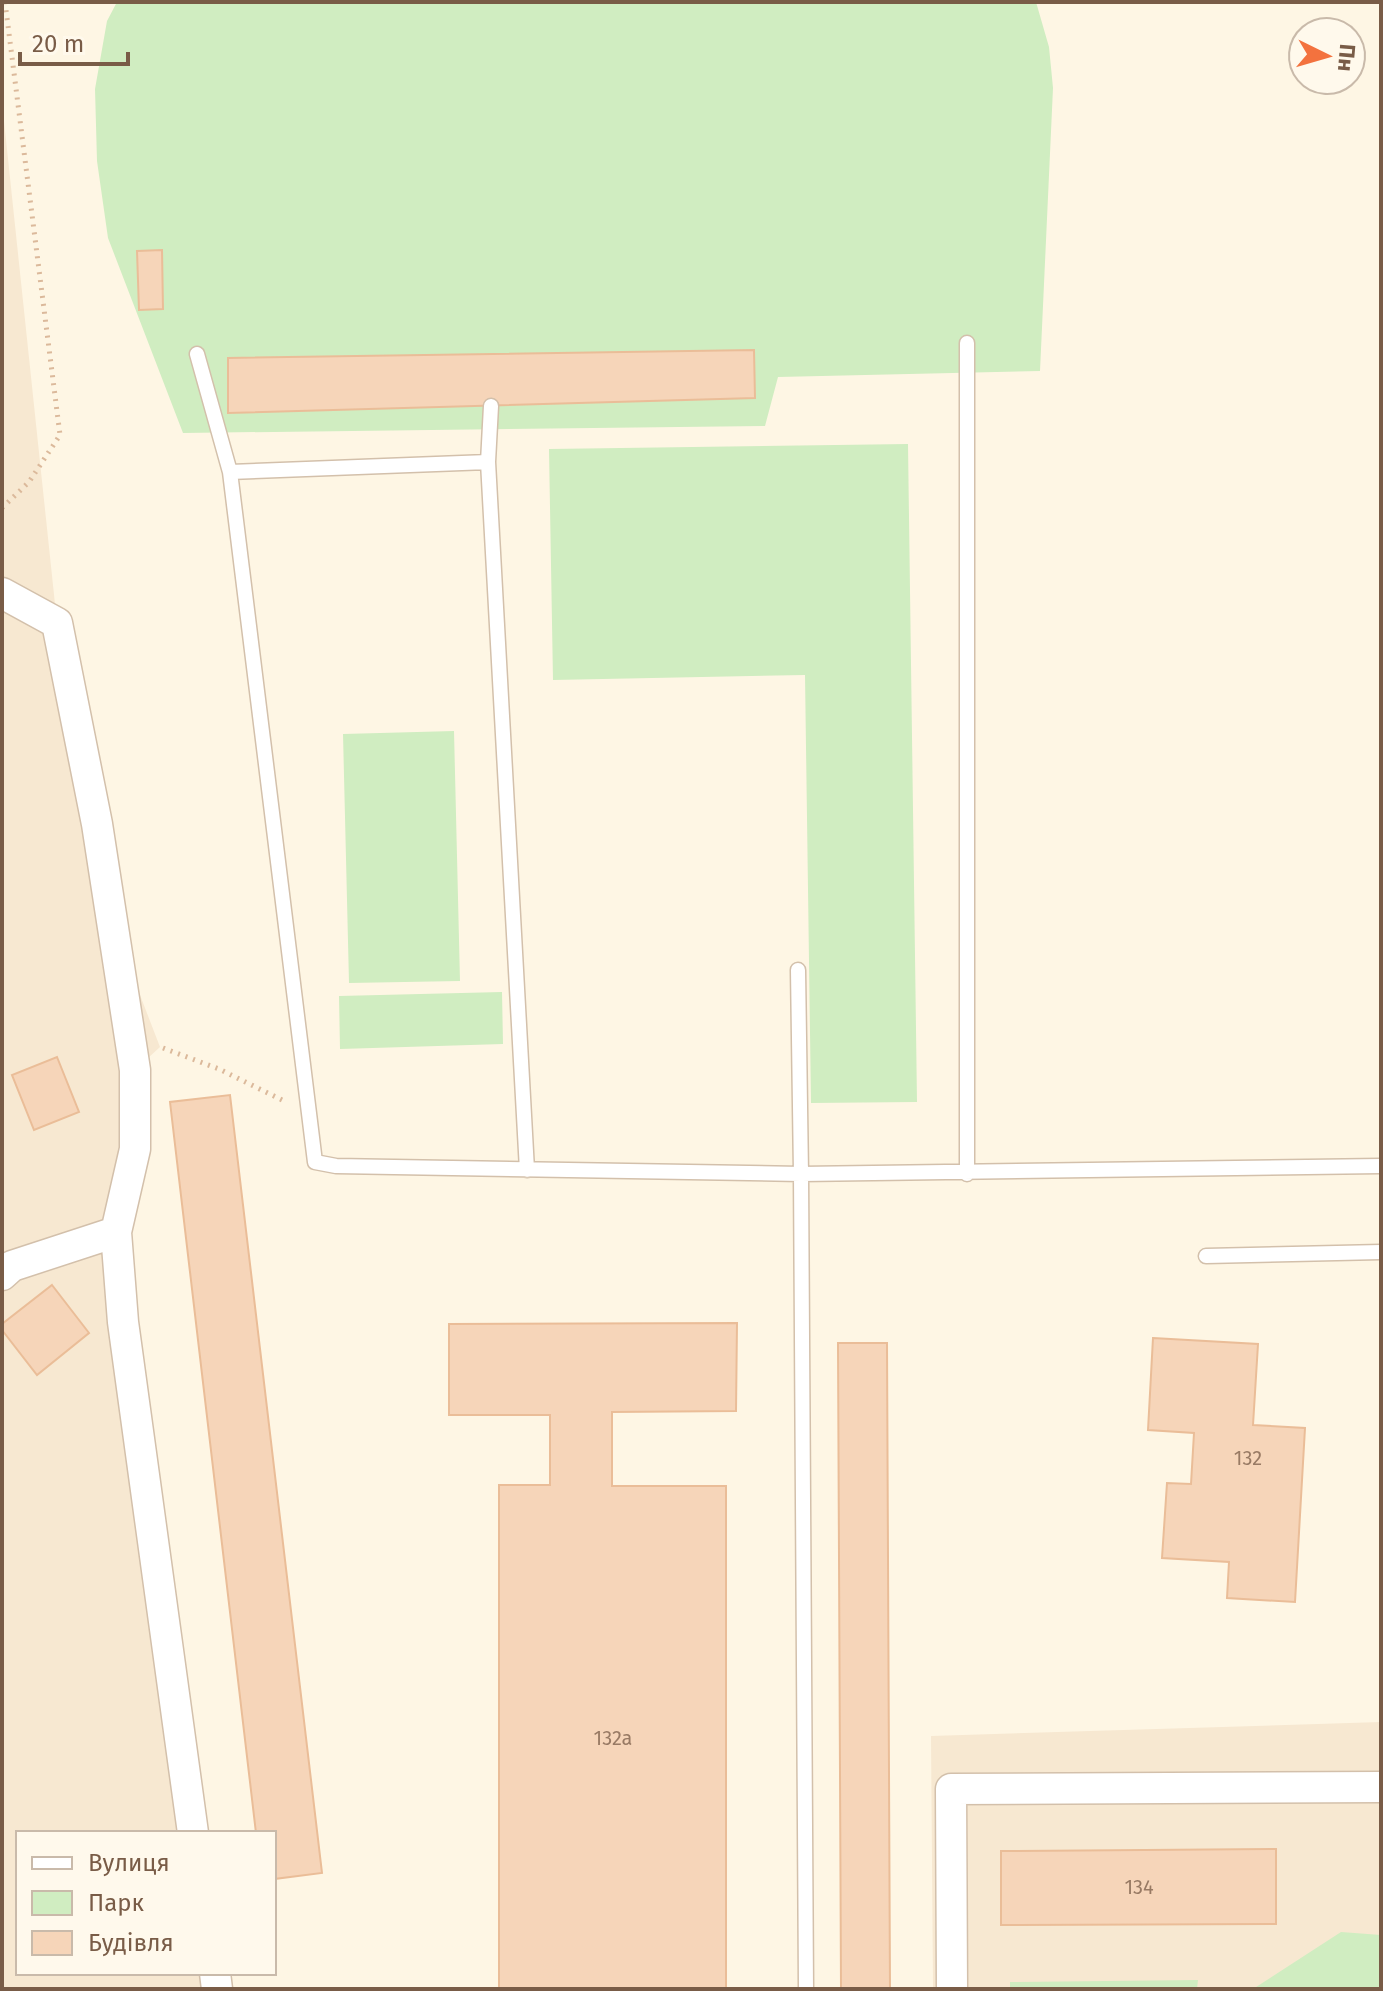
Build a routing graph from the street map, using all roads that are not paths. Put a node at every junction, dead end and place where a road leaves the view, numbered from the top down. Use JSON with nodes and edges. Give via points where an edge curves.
{"nodes":[{"id":1,"x":967,"y":343,"type":"dead end"},
{"id":2,"x":197,"y":354,"type":"dead end"},
{"id":3,"x":491,"y":406,"type":"dead end"},
{"id":4,"x":488,"y":462,"type":"junction"},
{"id":5,"x":230,"y":472,"type":"junction"},
{"id":6,"x":2,"y":593,"type":"edge"},
{"id":7,"x":798,"y":970,"type":"dead end"},
{"id":8,"x":1381,"y":1166,"type":"edge"},
{"id":9,"x":527,"y":1170,"type":"junction"},
{"id":10,"x":801,"y":1174,"type":"junction"},
{"id":11,"x":967,"y":1174,"type":"junction"},
{"id":12,"x":116,"y":1232,"type":"junction"},
{"id":13,"x":1381,"y":1252,"type":"edge"},
{"id":14,"x":1206,"y":1256,"type":"dead end"},
{"id":15,"x":2,"y":1275,"type":"edge"},
{"id":16,"x":1381,"y":1787,"type":"edge"},
{"id":17,"x":193,"y":1831,"type":"edge"},
{"id":18,"x":806,"y":1989,"type":"edge"},
{"id":19,"x":952,"y":1989,"type":"edge"}],
"edges":[{"from":1,"to":11,"type":"lane"},
{"from":2,"to":5,"type":"lane"},
{"from":3,"to":4,"type":"lane"},
{"from":4,"to":5,"type":"lane"},
{"from":4,"to":9,"type":"lane"},
{"from":5,"to":9,"type":"lane","via":[[315,1162]]},
{"from":6,"to":12,"type":"street","via":[[57,623],[97,824],[131,1047],[135,1149]]},
{"from":7,"to":10,"type":"lane"},
{"from":8,"to":11,"type":"lane"},
{"from":9,"to":10,"type":"lane"},
{"from":10,"to":11,"type":"lane"},
{"from":10,"to":18,"type":"lane"},
{"from":12,"to":15,"type":"street","via":[[12,1266]]},
{"from":12,"to":17,"type":"street","via":[[123,1322]]},
{"from":13,"to":14,"type":"lane"},
{"from":16,"to":19,"type":"street","via":[[951,1789]]}]}
